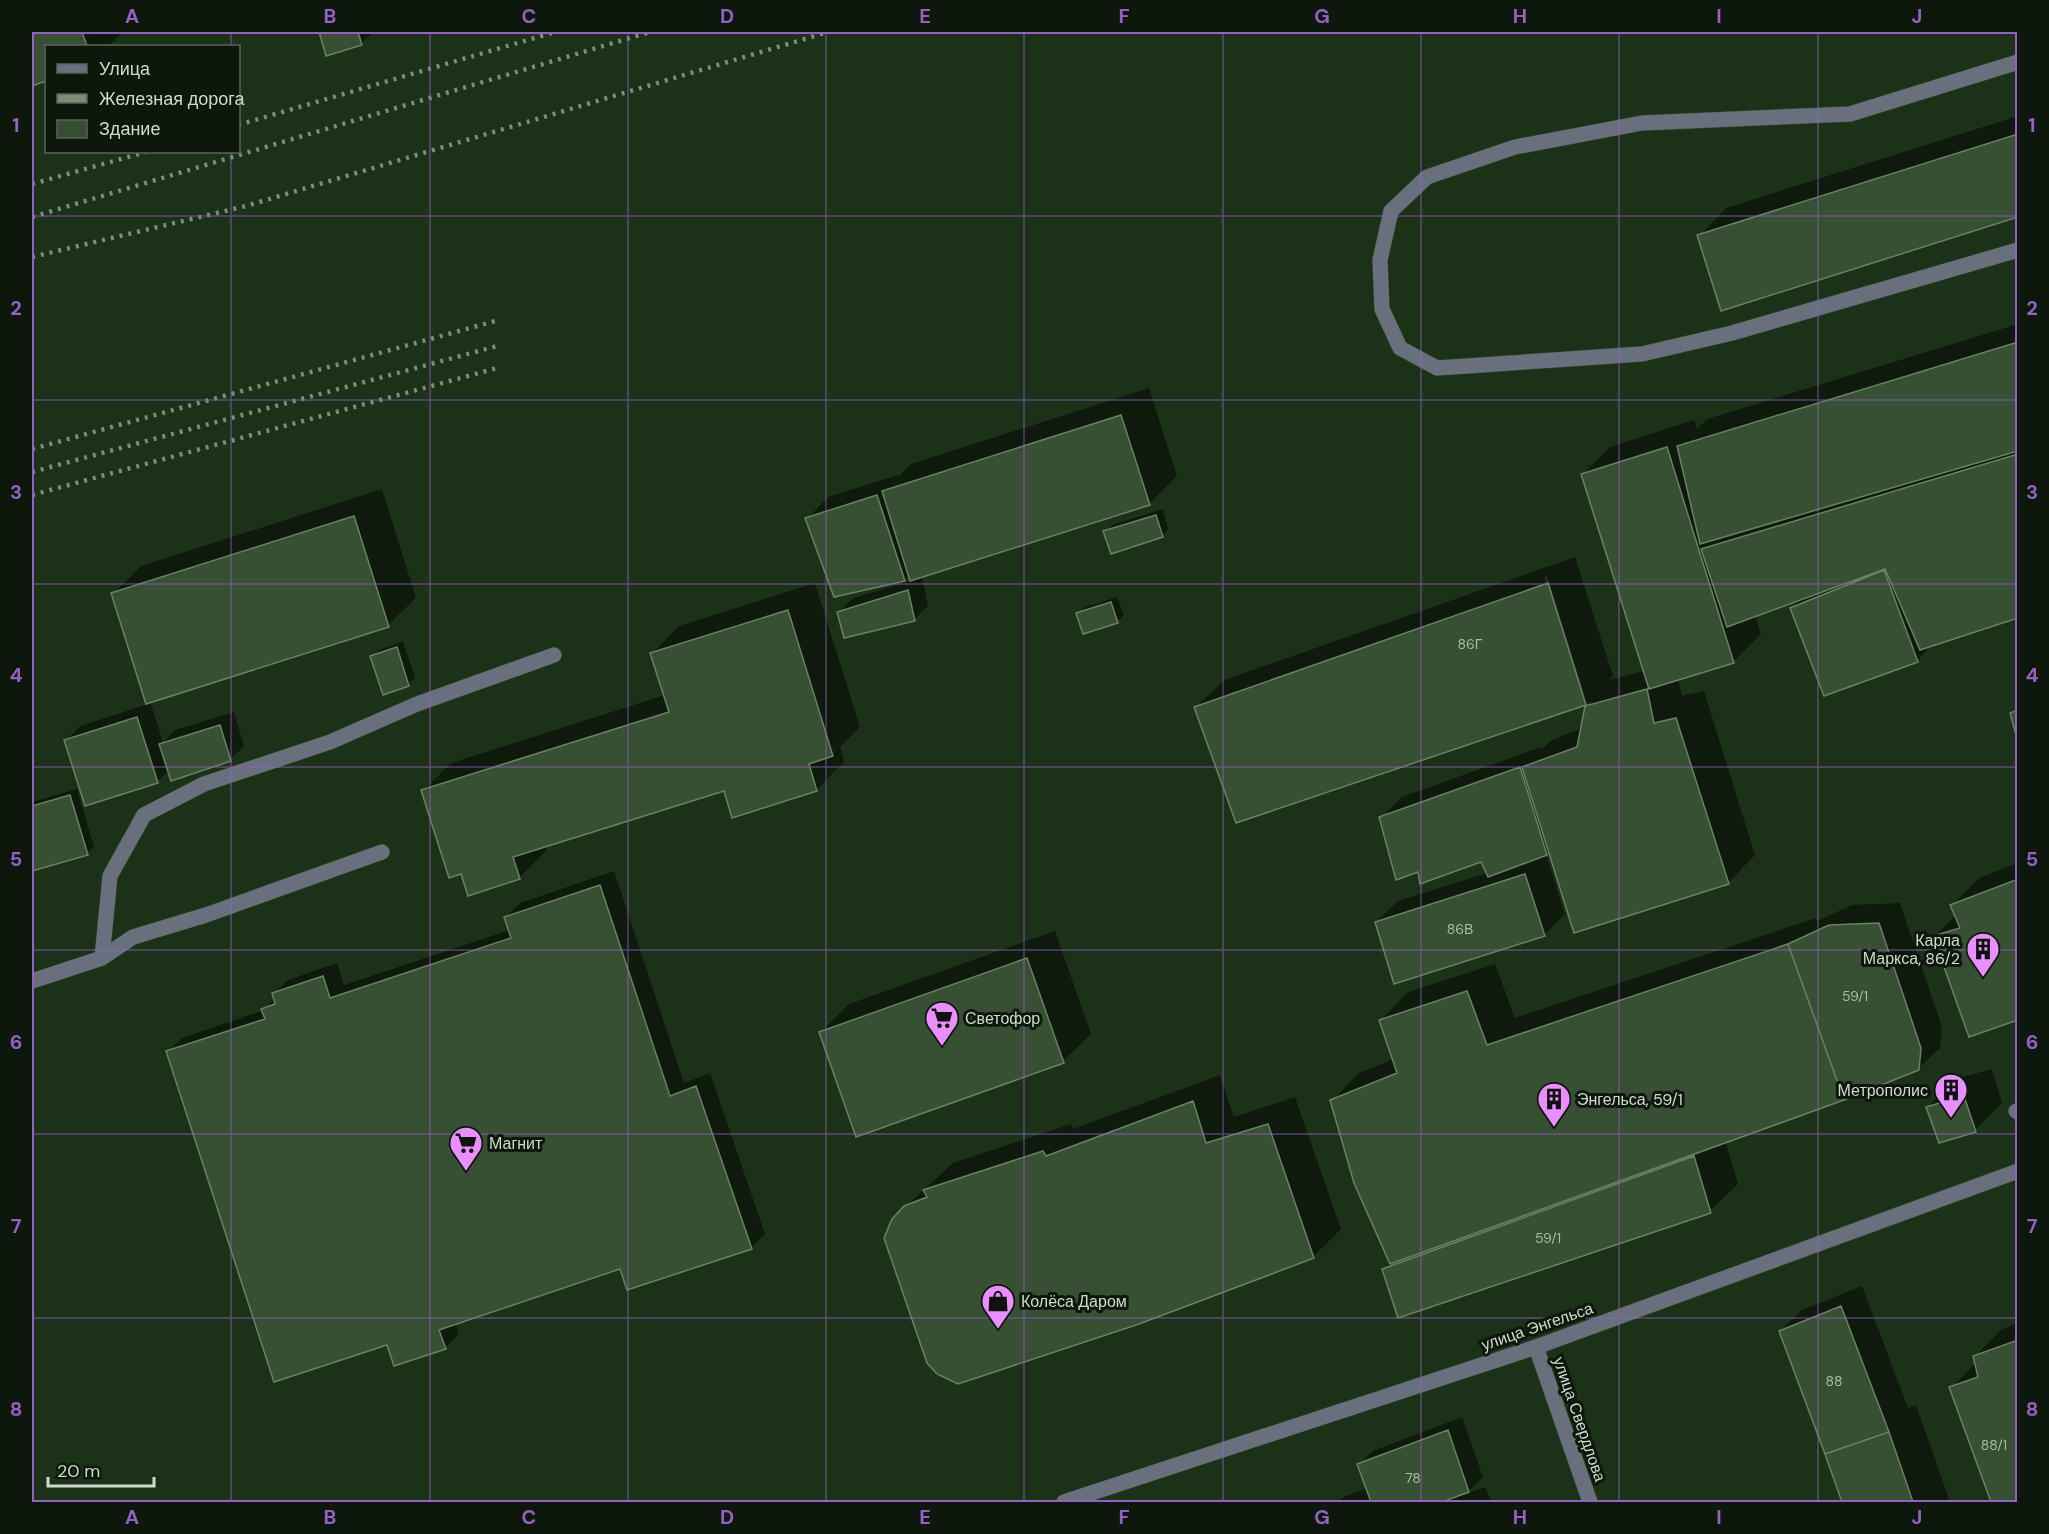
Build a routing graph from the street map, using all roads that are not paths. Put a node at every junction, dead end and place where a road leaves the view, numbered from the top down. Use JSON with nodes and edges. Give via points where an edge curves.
{"nodes":[{"id":1,"x":2018,"y":62,"type":"edge"},
{"id":2,"x":2018,"y":250,"type":"edge"},
{"id":3,"x":554,"y":655,"type":"dead end"},
{"id":4,"x":382,"y":852,"type":"dead end"},
{"id":5,"x":102,"y":958,"type":"junction"},
{"id":6,"x":32,"y":981,"type":"edge"},
{"id":7,"x":2018,"y":1171,"type":"edge"},
{"id":8,"x":1536,"y":1347,"type":"junction"},
{"id":9,"x":1064,"y":1503,"type":"edge"},
{"id":10,"x":1590,"y":1503,"type":"edge"}],
"edges":[{"from":1,"to":2,"type":"street","via":[[1850,114],[1642,123],[1515,147],[1427,177],[1391,211],[1380,260],[1382,309],[1400,348],[1437,368],[1642,354],[1732,333]]},
{"from":3,"to":5,"type":"street","via":[[417,704],[330,742],[204,784],[144,815],[110,876]]},
{"from":4,"to":5,"type":"street","via":[[133,937]]},
{"from":5,"to":6,"type":"street"},
{"from":7,"to":8,"type":"street","name":"улица Энгельса"},
{"from":8,"to":9,"type":"street","name":"улица Энгельса"},
{"from":8,"to":10,"type":"street","name":"улица Свердлова"}]}
